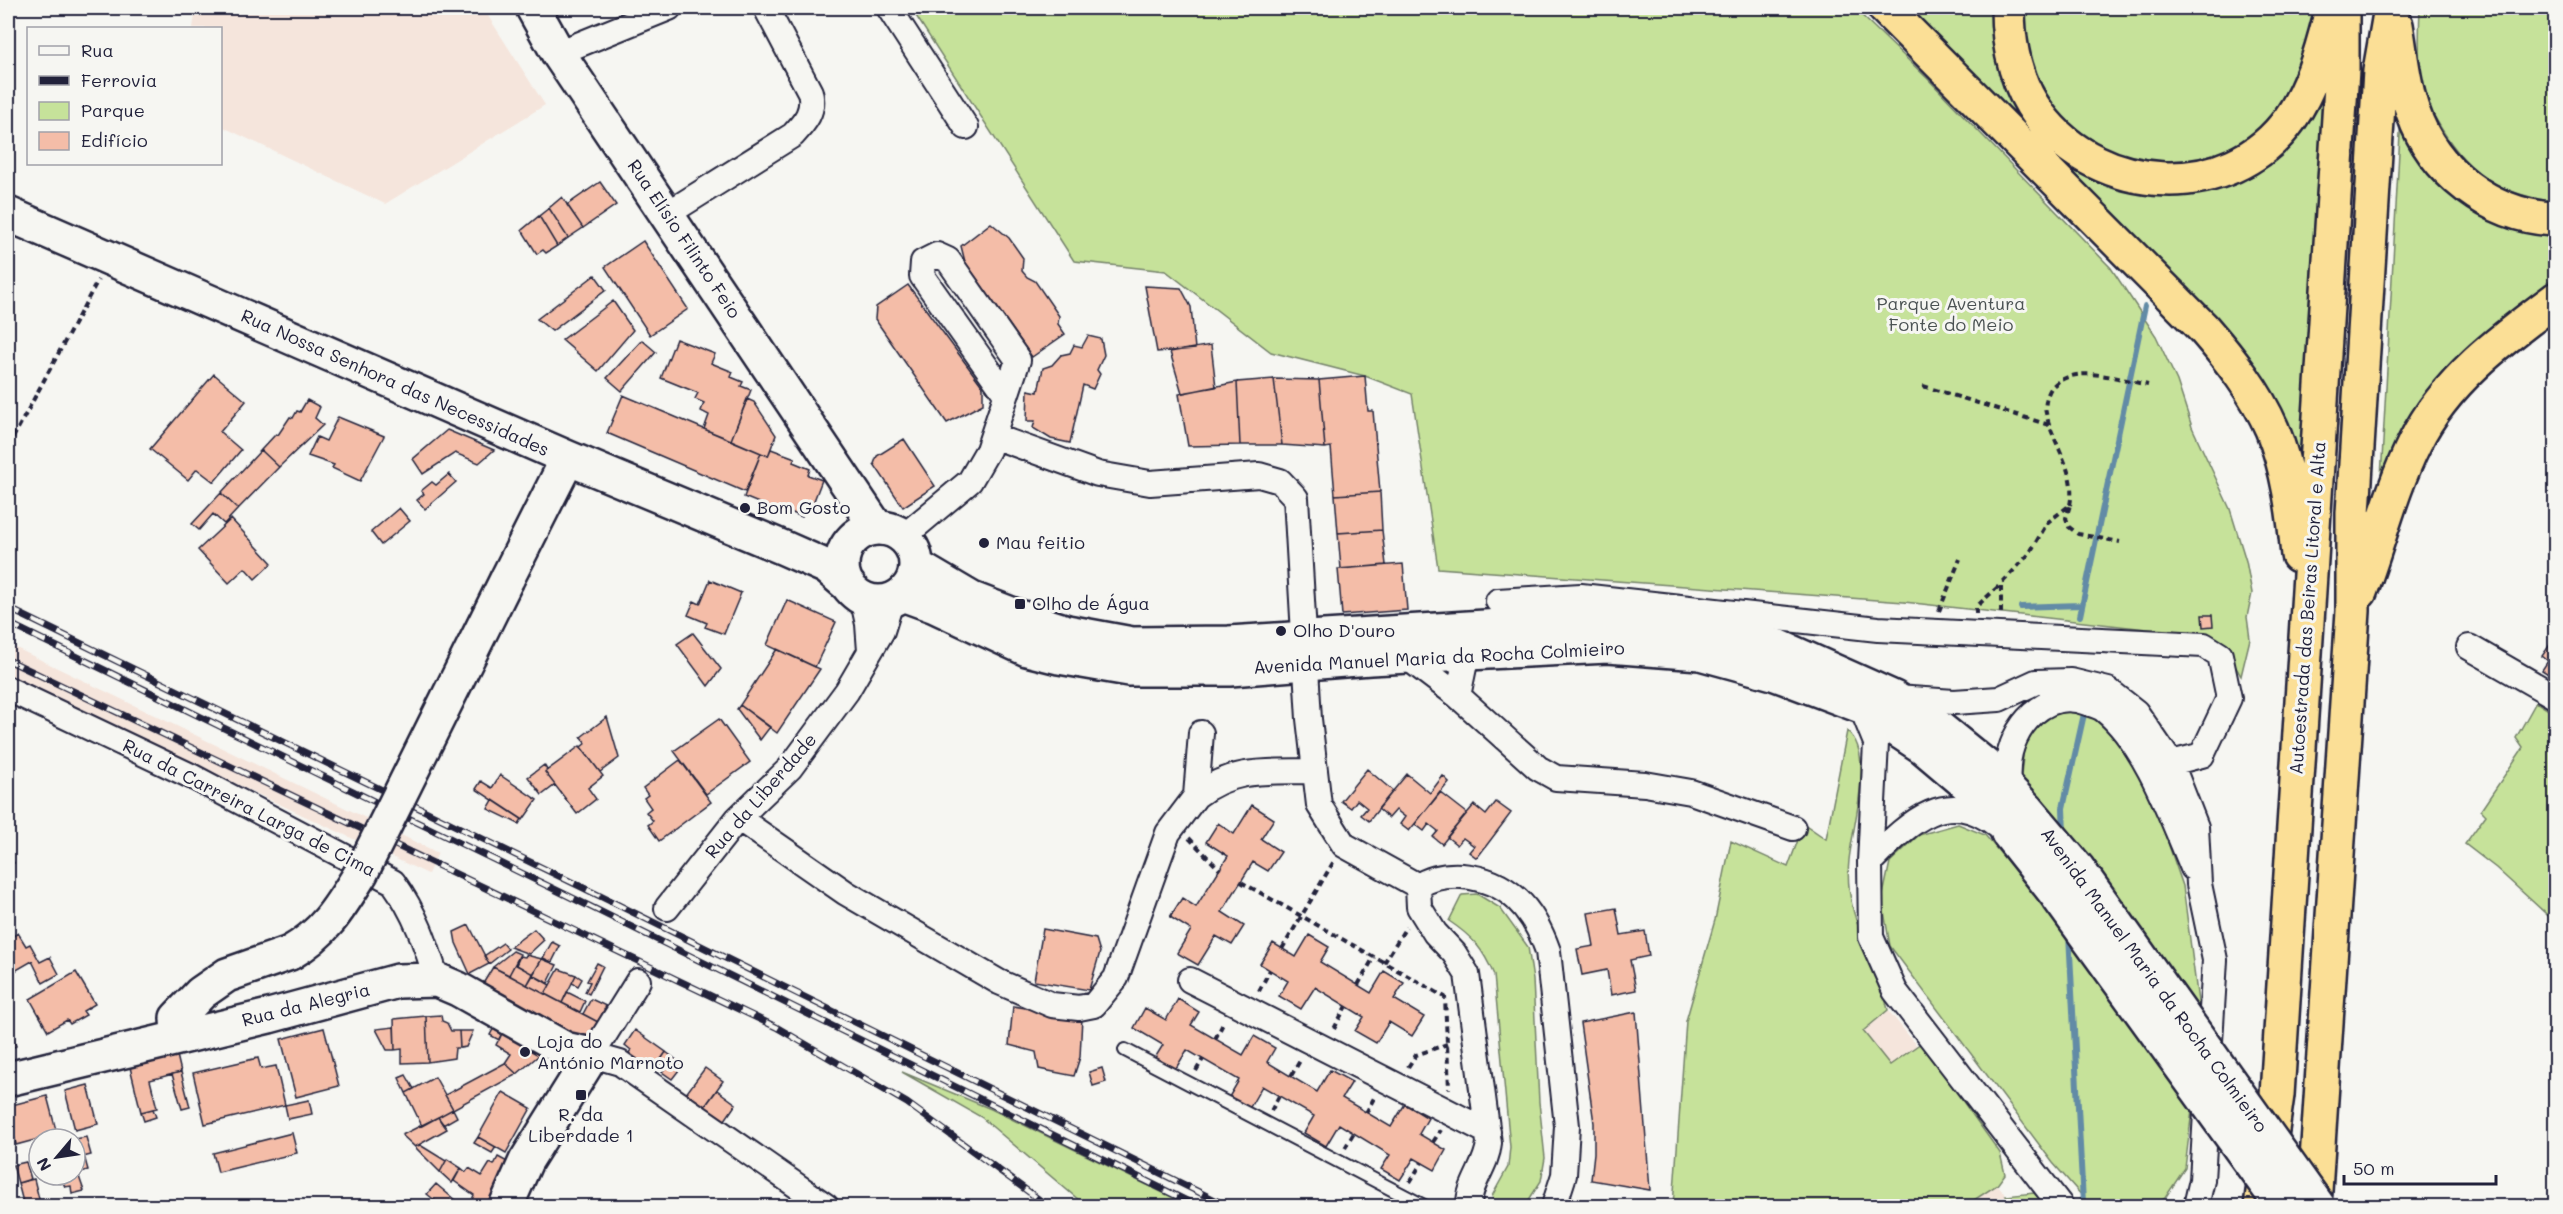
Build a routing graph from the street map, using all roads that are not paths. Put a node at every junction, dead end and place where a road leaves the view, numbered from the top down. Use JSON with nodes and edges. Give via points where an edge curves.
{"nodes":[{"id":1,"x":533,"y":8,"type":"edge"},
{"id":2,"x":669,"y":8,"type":"edge"},
{"id":3,"x":766,"y":8,"type":"edge"},
{"id":4,"x":889,"y":8,"type":"edge"},
{"id":5,"x":1885,"y":8,"type":"edge"},
{"id":6,"x":2008,"y":8,"type":"edge"},
{"id":7,"x":2333,"y":8,"type":"edge"},
{"id":8,"x":2342,"y":8,"type":"edge"},
{"id":9,"x":2392,"y":8,"type":"edge"},
{"id":10,"x":558,"y":53,"type":"junction"},
{"id":11,"x":966,"y":127,"type":"dead end"},
{"id":12,"x":8,"y":214,"type":"edge"},
{"id":13,"x":667,"y":214,"type":"junction"},
{"id":14,"x":2556,"y":219,"type":"edge"},
{"id":15,"x":2556,"y":299,"type":"edge"},
{"id":16,"x":1005,"y":393,"type":"junction"},
{"id":17,"x":993,"y":436,"type":"junction"},
{"id":18,"x":568,"y":458,"type":"junction"},
{"id":19,"x":784,"y":548,"type":"junction"},
{"id":20,"x":878,"y":565,"type":"junction"},
{"id":21,"x":1498,"y":601,"type":"dead end"},
{"id":22,"x":2353,"y":611,"type":"junction"},
{"id":23,"x":1304,"y":640,"type":"junction"},
{"id":24,"x":2306,"y":642,"type":"junction"},
{"id":25,"x":2469,"y":646,"type":"dead end"},
{"id":26,"x":1467,"y":653,"type":"junction"},
{"id":27,"x":1408,"y":658,"type":"junction"},
{"id":28,"x":8,"y":690,"type":"edge"},
{"id":29,"x":1458,"y":696,"type":"junction"},
{"id":30,"x":2556,"y":697,"type":"edge"},
{"id":31,"x":1894,"y":698,"type":"junction"},
{"id":32,"x":1861,"y":706,"type":"junction"},
{"id":33,"x":1201,"y":733,"type":"dead end"},
{"id":34,"x":2171,"y":763,"type":"junction"},
{"id":35,"x":1314,"y":771,"type":"junction"},
{"id":36,"x":1196,"y":796,"type":"junction"},
{"id":37,"x":738,"y":818,"type":"junction"},
{"id":38,"x":2018,"y":821,"type":"junction"},
{"id":39,"x":1793,"y":828,"type":"dead end"},
{"id":40,"x":1870,"y":862,"type":"junction"},
{"id":41,"x":2199,"y":884,"type":"junction"},
{"id":42,"x":1418,"y":886,"type":"junction"},
{"id":43,"x":667,"y":908,"type":"dead end"},
{"id":44,"x":290,"y":953,"type":"junction"},
{"id":45,"x":436,"y":980,"type":"junction"},
{"id":46,"x":1190,"y":980,"type":"dead end"},
{"id":47,"x":638,"y":981,"type":"dead end"},
{"id":48,"x":234,"y":1024,"type":"junction"},
{"id":49,"x":178,"y":1036,"type":"junction"},
{"id":50,"x":1125,"y":1050,"type":"dead end"},
{"id":51,"x":592,"y":1055,"type":"junction"},
{"id":52,"x":8,"y":1079,"type":"edge"},
{"id":53,"x":1488,"y":1132,"type":"junction"},
{"id":54,"x":2202,"y":1180,"type":"junction"},
{"id":55,"x":506,"y":1206,"type":"edge"},
{"id":56,"x":826,"y":1206,"type":"edge"},
{"id":57,"x":1424,"y":1206,"type":"edge"},
{"id":58,"x":1469,"y":1206,"type":"edge"},
{"id":59,"x":1554,"y":1206,"type":"edge"},
{"id":60,"x":2061,"y":1206,"type":"edge"},
{"id":61,"x":2184,"y":1206,"type":"edge"},
{"id":62,"x":2196,"y":1206,"type":"edge"},
{"id":63,"x":2261,"y":1206,"type":"edge"},
{"id":64,"x":2282,"y":1206,"type":"edge"},
{"id":65,"x":2316,"y":1206,"type":"edge"}],
"edges":[{"from":1,"to":10,"type":"main road","name":"Rua Elísio Filinto Feio"},
{"from":2,"to":10,"type":"street"},
{"from":3,"to":13,"type":"street","via":[[810,92],[813,104],[805,123],[793,135]]},
{"from":4,"to":11,"type":"street"},
{"from":5,"to":24,"type":"highway","via":[[2205,329],[2235,367],[2271,428],[2284,474],[2296,536]]},
{"from":6,"to":7,"type":"highway","via":[[2017,70],[2029,99],[2051,130],[2096,164],[2117,172],[2185,179],[2217,172],[2251,156],[2289,120],[2310,82]]},
{"from":8,"to":24,"type":"highway","name":"Autoestrada das Beiras Litoral e Alta","via":[[2341,81]]},
{"from":9,"to":14,"type":"highway","via":[[2413,111],[2434,154],[2450,172],[2488,201]]},
{"from":9,"to":22,"type":"highway","name":"Autoestrada das Beiras Litoral e Alta","via":[[2380,71],[2353,513]]},
{"from":10,"to":13,"type":"main road","name":"Rua Elísio Filinto Feio"},
{"from":12,"to":18,"type":"main road","name":"Rua Nossa Senhora das Necessidades"},
{"from":13,"to":20,"type":"main road","name":"Rua Elísio Filinto Feio","via":[[838,470]]},
{"from":15,"to":22,"type":"highway","via":[[2469,369],[2425,424],[2390,501]]},
{"from":16,"to":16,"type":"street","via":[[1018,360],[948,260],[937,255],[923,261],[922,276]]},
{"from":16,"to":17,"type":"street"},
{"from":17,"to":20,"type":"street","via":[[970,481]]},
{"from":17,"to":23,"type":"street","via":[[1098,474],[1150,483],[1259,475],[1280,481],[1296,498]]},
{"from":18,"to":19,"type":"main road","name":"Rua Nossa Senhora das Necessidades"},
{"from":18,"to":44,"type":"main road","bridge":true,"via":[[361,873],[318,934]]},
{"from":19,"to":20,"type":"main road","name":"Rua Nossa Senhora das Necessidades","via":[[831,546]]},
{"from":19,"to":20,"type":"main road","name":"Rua Nossa Senhora das Necessidades","via":[[827,567]]},
{"from":20,"to":23,"type":"main road","name":"Avenida Manuel Maria da Rocha Colmieiro","via":[[935,606],[1008,642],[1059,657],[1129,669],[1230,669]]},
{"from":20,"to":37,"type":"street","name":"Rua da Liberdade","via":[[868,624],[870,651],[847,691],[790,768]]},
{"from":21,"to":34,"type":"street","via":[[1581,596],[1878,629],[2204,645],[2220,655],[2229,698],[2202,755]]},
{"from":22,"to":65,"type":"highway","name":"Autoestrada das Beiras Litoral e Alta"},
{"from":23,"to":27,"type":"main road","name":"Avenida Manuel Maria da Rocha Colmieiro"},
{"from":23,"to":31,"type":"main road","name":"Avenida Manuel Maria da Rocha Colmieiro","via":[[1608,621],[1705,631],[1780,647]]},
{"from":23,"to":35,"type":"street"},
{"from":24,"to":63,"type":"highway","name":"Autoestrada das Beiras Litoral e Alta","via":[[2277,1095]]},
{"from":25,"to":30,"type":"street"},
{"from":26,"to":27,"type":"main road","name":"Avenida Manuel Maria da Rocha Colmieiro"},
{"from":26,"to":29,"type":"street"},
{"from":26,"to":32,"type":"main road","name":"Avenida Manuel Maria da Rocha Colmieiro","via":[[1608,646],[1700,653],[1773,673]]},
{"from":27,"to":29,"type":"street"},
{"from":28,"to":45,"type":"street","name":"Rua da Carreira Larga de Cima","via":[[194,777],[393,882],[411,906]]},
{"from":29,"to":39,"type":"street","via":[[1538,768],[1556,777],[1691,792]]},
{"from":31,"to":34,"type":"street","via":[[1954,702],[1999,699],[2036,682],[2071,681],[2108,690],[2136,712]]},
{"from":31,"to":38,"type":"main road","name":"Avenida Manuel Maria da Rocha Colmieiro","via":[[1986,766]]},
{"from":32,"to":38,"type":"main road","name":"Avenida Manuel Maria da Rocha Colmieiro","via":[[1923,747],[2002,818]]},
{"from":32,"to":40,"type":"street","via":[[1876,743]]},
{"from":33,"to":36,"type":"street"},
{"from":34,"to":41,"type":"street","via":[[2196,827]]},
{"from":35,"to":36,"type":"street","via":[[1228,777]]},
{"from":35,"to":42,"type":"street","via":[[1319,805],[1344,845]]},
{"from":36,"to":37,"type":"street","via":[[1168,833],[1116,978],[1094,1005],[1079,1008],[1052,1005],[999,982],[846,894]]},
{"from":37,"to":43,"type":"street","name":"Rua da Liberdade"},
{"from":38,"to":40,"type":"street","via":[[1960,807],[1928,813],[1905,828]]},
{"from":38,"to":41,"type":"street","via":[[2008,780],[2009,753],[2020,728],[2037,710],[2056,700],[2079,699],[2102,708],[2121,728],[2156,781]]},
{"from":38,"to":64,"type":"main road","name":"Avenida Manuel Maria da Rocha Colmieiro","bridge":true,"via":[[2063,903]]},
{"from":38,"to":65,"type":"main road","name":"Avenida Manuel Maria da Rocha Colmieiro","bridge":true,"via":[[2078,869]]},
{"from":40,"to":60,"type":"street","via":[[1871,937],[1895,991]]},
{"from":41,"to":54,"type":"street","via":[[2215,960]]},
{"from":42,"to":53,"type":"street","via":[[1419,907],[1467,974]]},
{"from":42,"to":59,"type":"street","via":[[1430,878],[1455,875],[1491,880],[1508,891],[1539,927],[1548,951],[1567,1126],[1564,1175]]},
{"from":44,"to":48,"type":"main road","via":[[236,988],[232,998]]},
{"from":44,"to":49,"type":"main road","via":[[227,975],[201,993],[177,1018]]},
{"from":45,"to":48,"type":"main road","name":"Rua da Alegria","via":[[398,981]]},
{"from":45,"to":51,"type":"main road","name":"Rua da Alegria","via":[[565,1049]]},
{"from":46,"to":53,"type":"street"},
{"from":47,"to":51,"type":"street"},
{"from":48,"to":49,"type":"main road","name":"Rua da Alegria"},
{"from":49,"to":52,"type":"main road","name":"Rua da Alegria"},
{"from":50,"to":57,"type":"lane"},
{"from":51,"to":55,"type":"main road","via":[[526,1161]]},
{"from":51,"to":56,"type":"street","via":[[620,1063]]},
{"from":53,"to":58,"type":"street","via":[[1488,1155],[1472,1188]]},
{"from":54,"to":61,"type":"street"},
{"from":54,"to":62,"type":"street"}]}
